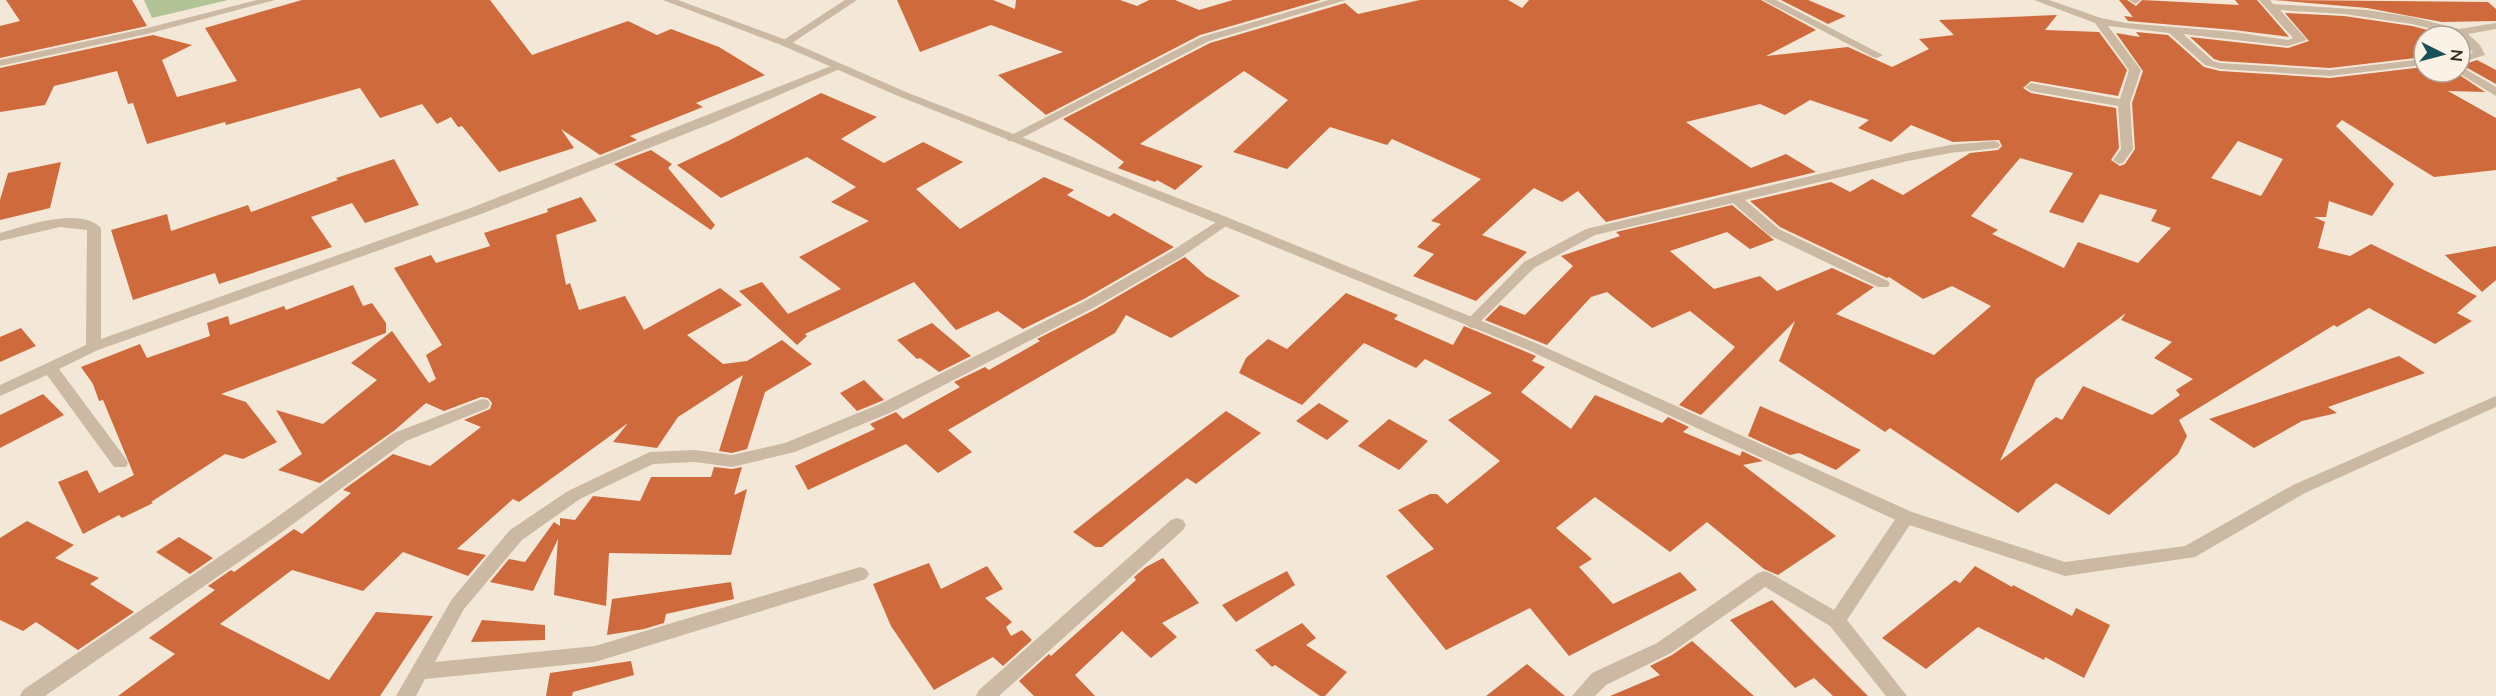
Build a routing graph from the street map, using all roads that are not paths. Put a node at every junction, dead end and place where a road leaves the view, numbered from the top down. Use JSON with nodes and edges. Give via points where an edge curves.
{"nodes":[{"id":1,"x":270,"y":0,"type":"edge"},
{"id":2,"x":669,"y":0,"type":"edge"},
{"id":3,"x":852,"y":0,"type":"edge"},
{"id":4,"x":1341,"y":0,"type":"edge"},
{"id":5,"x":1768,"y":0,"type":"edge"},
{"id":6,"x":2039,"y":0,"type":"edge"},
{"id":7,"x":2268,"y":4,"type":"edge"},
{"id":8,"x":2099,"y":21,"type":"junction"},
{"id":9,"x":2425,"y":24,"type":"edge"},
{"id":10,"x":2496,"y":26,"type":"edge"},
{"id":11,"x":2172,"y":30,"type":"junction"},
{"id":12,"x":2472,"y":30,"type":"edge"},
{"id":13,"x":785,"y":43,"type":"junction"},
{"id":14,"x":2472,"y":43,"type":"edge"},
{"id":15,"x":1877,"y":55,"type":"dead end"},
{"id":16,"x":2472,"y":57,"type":"edge"},
{"id":17,"x":0,"y":63,"type":"edge"},
{"id":18,"x":2412,"y":63,"type":"edge"},
{"id":19,"x":836,"y":67,"type":"junction"},
{"id":20,"x":2472,"y":77,"type":"edge"},
{"id":21,"x":2031,"y":87,"type":"dead end"},
{"id":22,"x":2496,"y":92,"type":"edge"},
{"id":23,"x":2124,"y":103,"type":"junction"},
{"id":24,"x":1012,"y":138,"type":"junction"},
{"id":25,"x":1994,"y":145,"type":"dead end"},
{"id":26,"x":2120,"y":160,"type":"dead end"},
{"id":27,"x":1736,"y":199,"type":"junction"},
{"id":28,"x":1224,"y":221,"type":"junction"},
{"id":29,"x":0,"y":237,"type":"edge"},
{"id":30,"x":1883,"y":284,"type":"dead end"},
{"id":31,"x":1471,"y":323,"type":"junction"},
{"id":32,"x":93,"y":347,"type":"junction"},
{"id":33,"x":49,"y":367,"type":"junction"},
{"id":34,"x":0,"y":391,"type":"edge"},
{"id":35,"x":2496,"y":401,"type":"edge"},
{"id":36,"x":482,"y":404,"type":"dead end"},
{"id":37,"x":120,"y":463,"type":"dead end"},
{"id":38,"x":1906,"y":517,"type":"junction"},
{"id":39,"x":1177,"y":525,"type":"dead end"},
{"id":40,"x":860,"y":574,"type":"dead end"},
{"id":41,"x":1837,"y":621,"type":"junction"},
{"id":42,"x":417,"y":672,"type":"junction"},
{"id":43,"x":30,"y":696,"type":"edge"},
{"id":44,"x":406,"y":696,"type":"edge"},
{"id":45,"x":986,"y":696,"type":"edge"},
{"id":46,"x":1582,"y":696,"type":"edge"},
{"id":47,"x":1897,"y":696,"type":"edge"}],
"edges":[{"from":1,"to":17,"type":"street"},
{"from":2,"to":13,"type":"street"},
{"from":3,"to":13,"type":"street"},
{"from":4,"to":24,"type":"street","via":[[1205,39]]},
{"from":5,"to":15,"type":"street"},
{"from":6,"to":8,"type":"street"},
{"from":7,"to":9,"type":"street","via":[[2387,15]]},
{"from":7,"to":11,"type":"street","via":[[2301,40],[2288,43]]},
{"from":8,"to":11,"type":"street"},
{"from":8,"to":23,"type":"street","via":[[2135,70]]},
{"from":10,"to":12,"type":"street"},
{"from":11,"to":18,"type":"street","via":[[2209,63],[2220,66],[2330,73]]},
{"from":13,"to":19,"type":"street"},
{"from":14,"to":16,"type":"street","via":[[2479,55]]},
{"from":19,"to":24,"type":"street"},
{"from":19,"to":32,"type":"street","via":[[476,211]]},
{"from":20,"to":22,"type":"street"},
{"from":21,"to":23,"type":"street"},
{"from":23,"to":26,"type":"street","via":[[2127,149]]},
{"from":24,"to":28,"type":"street"},
{"from":25,"to":27,"type":"street","via":[[1908,157]]},
{"from":27,"to":30,"type":"street","via":[[1774,232]]},
{"from":27,"to":31,"type":"street","via":[[1591,231],[1529,265]]},
{"from":28,"to":31,"type":"street"},
{"from":28,"to":42,"type":"street","via":[[1175,255],[1090,304],[886,408],[789,448],[732,461],[695,456],[650,458],[574,495],[516,535],[458,604]]},
{"from":29,"to":32,"type":"street","via":[[71,222],[94,228]]},
{"from":31,"to":38,"type":"street","via":[[1533,347]]},
{"from":32,"to":33,"type":"street"},
{"from":33,"to":34,"type":"street"},
{"from":33,"to":37,"type":"street"},
{"from":35,"to":38,"type":"street","via":[[2299,489],[2189,552],[2065,569]]},
{"from":36,"to":43,"type":"street","via":[[400,437]]},
{"from":38,"to":41,"type":"street"},
{"from":39,"to":45,"type":"street"},
{"from":40,"to":42,"type":"street","via":[[595,654]]},
{"from":41,"to":46,"type":"street","via":[[1764,578],[1664,648],[1599,679]]},
{"from":41,"to":47,"type":"street"},
{"from":42,"to":44,"type":"street"}]}
